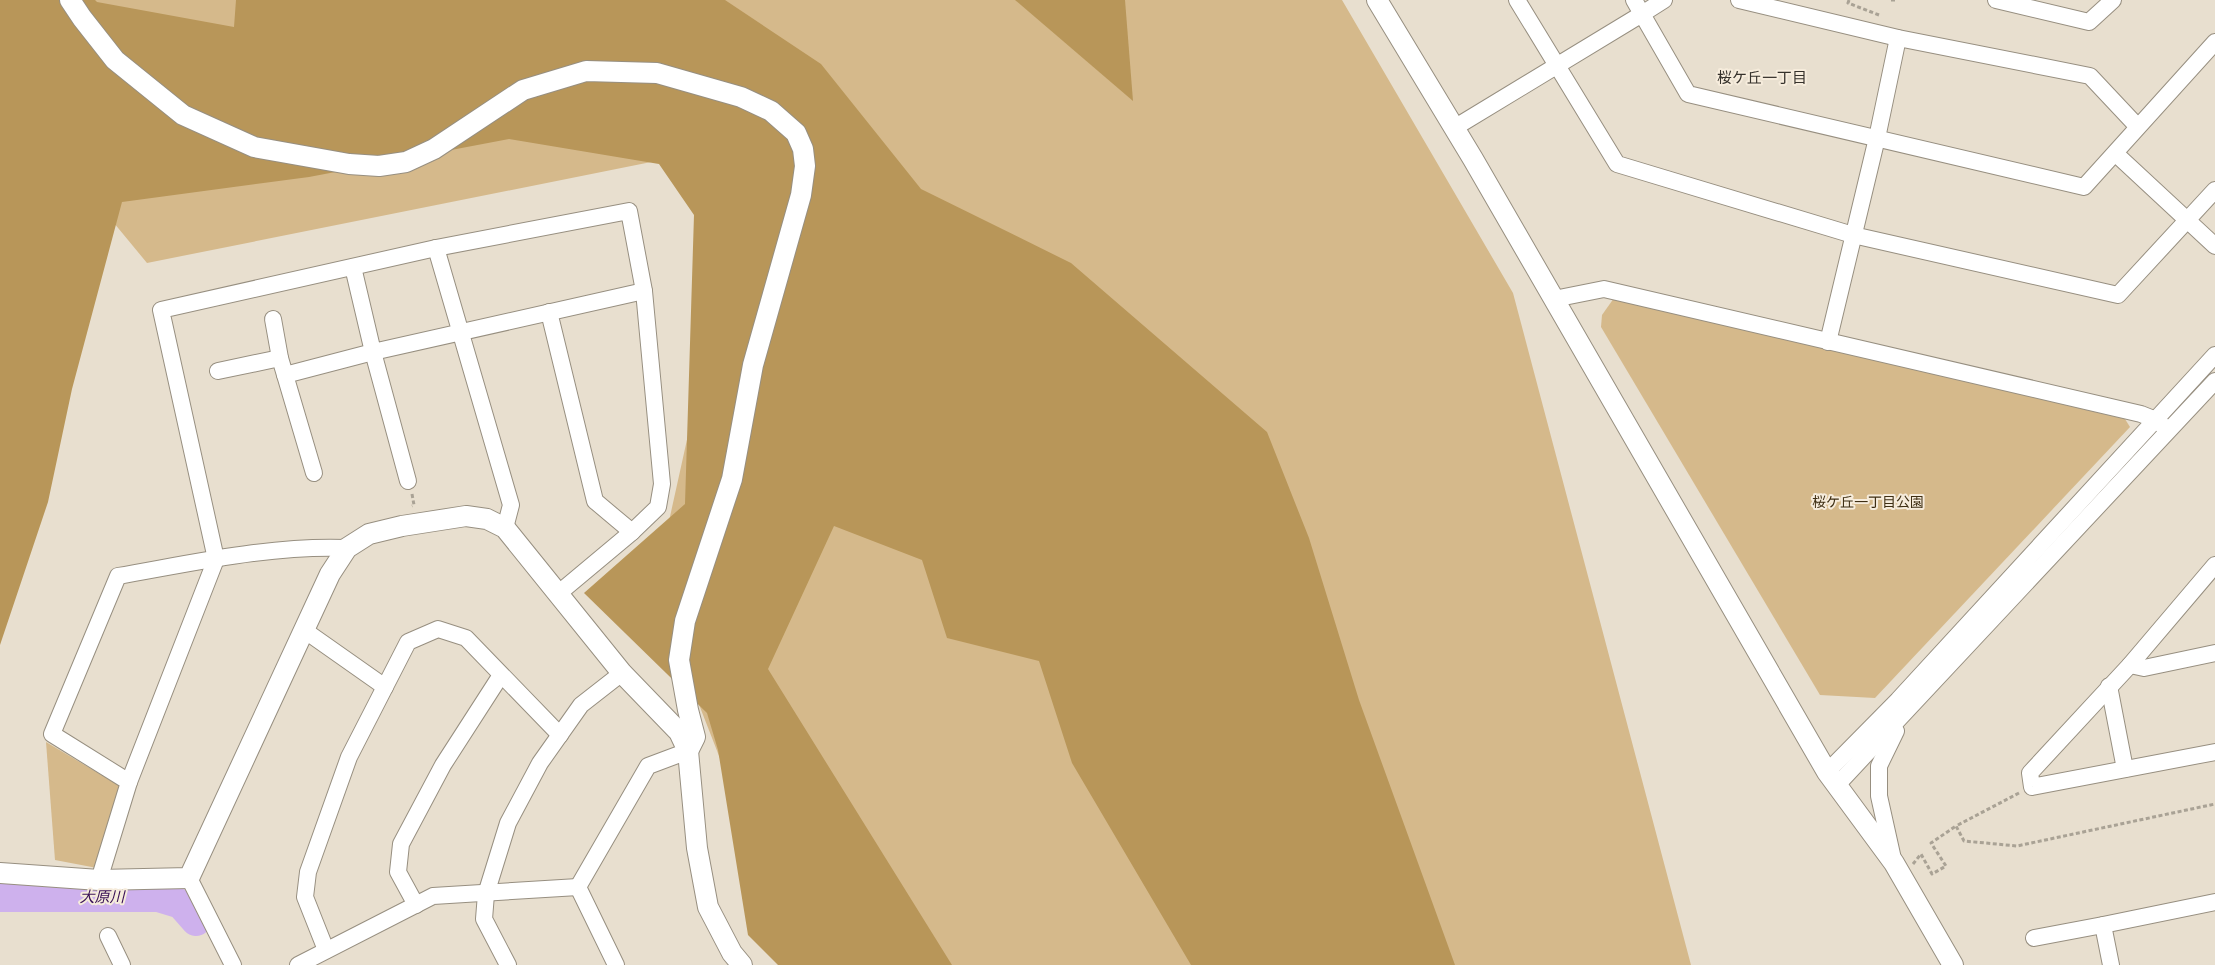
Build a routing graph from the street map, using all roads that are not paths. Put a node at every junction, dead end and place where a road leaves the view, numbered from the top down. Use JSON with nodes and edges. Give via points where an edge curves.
{"nodes":[{"id":1,"x":70,"y":0,"type":"edge"},
{"id":2,"x":1377,"y":0,"type":"edge"},
{"id":3,"x":1517,"y":0,"type":"edge"},
{"id":4,"x":1664,"y":0,"type":"edge"},
{"id":5,"x":1739,"y":0,"type":"edge"},
{"id":6,"x":1996,"y":0,"type":"edge"},
{"id":7,"x":2112,"y":0,"type":"edge"},
{"id":8,"x":1638,"y":7,"type":"edge"},
{"id":9,"x":1898,"y":38,"type":"junction"},
{"id":10,"x":2215,"y":42,"type":"edge"},
{"id":11,"x":1556,"y":66,"type":"junction"},
{"id":12,"x":2137,"y":126,"type":"junction"},
{"id":13,"x":1454,"y":128,"type":"junction"},
{"id":14,"x":1877,"y":138,"type":"junction"},
{"id":15,"x":2116,"y":154,"type":"junction"},
{"id":16,"x":2215,"y":190,"type":"edge"},
{"id":17,"x":2187,"y":221,"type":"junction"},
{"id":18,"x":1852,"y":235,"type":"junction"},
{"id":19,"x":2215,"y":246,"type":"edge"},
{"id":20,"x":436,"y":248,"type":"junction"},
{"id":21,"x":353,"y":267,"type":"junction"},
{"id":22,"x":644,"y":291,"type":"junction"},
{"id":23,"x":1554,"y":299,"type":"junction"},
{"id":24,"x":550,"y":312,"type":"junction"},
{"id":25,"x":273,"y":319,"type":"dead end"},
{"id":26,"x":460,"y":331,"type":"junction"},
{"id":27,"x":1828,"y":342,"type":"junction"},
{"id":28,"x":373,"y":352,"type":"junction"},
{"id":29,"x":2215,"y":355,"type":"edge"},
{"id":30,"x":280,"y":358,"type":"junction"},
{"id":31,"x":218,"y":371,"type":"dead end"},
{"id":32,"x":285,"y":375,"type":"junction"},
{"id":33,"x":2215,"y":381,"type":"edge"},
{"id":34,"x":2162,"y":425,"type":"junction"},
{"id":35,"x":314,"y":473,"type":"dead end"},
{"id":36,"x":408,"y":481,"type":"road end"},
{"id":37,"x":504,"y":528,"type":"junction"},
{"id":38,"x":632,"y":532,"type":"junction"},
{"id":39,"x":347,"y":548,"type":"junction"},
{"id":40,"x":216,"y":559,"type":"junction"},
{"id":41,"x":2215,"y":565,"type":"edge"},
{"id":42,"x":559,"y":593,"type":"junction"},
{"id":43,"x":304,"y":630,"type":"junction"},
{"id":44,"x":2215,"y":653,"type":"edge"},
{"id":45,"x":2130,"y":665,"type":"junction"},
{"id":46,"x":622,"y":674,"type":"junction"},
{"id":47,"x":501,"y":675,"type":"junction"},
{"id":48,"x":2109,"y":686,"type":"junction"},
{"id":49,"x":385,"y":687,"type":"junction"},
{"id":50,"x":1912,"y":706,"type":"junction"},
{"id":51,"x":560,"y":736,"type":"junction"},
{"id":52,"x":688,"y":751,"type":"junction"},
{"id":53,"x":2215,"y":752,"type":"edge"},
{"id":54,"x":2125,"y":769,"type":"junction"},
{"id":55,"x":1832,"y":779,"type":"junction"},
{"id":56,"x":129,"y":782,"type":"junction"},
{"id":57,"x":1898,"y":871,"type":"junction"},
{"id":58,"x":0,"y":873,"type":"edge"},
{"id":59,"x":189,"y":878,"type":"junction"},
{"id":60,"x":99,"y":880,"type":"junction"},
{"id":61,"x":578,"y":887,"type":"junction"},
{"id":62,"x":486,"y":894,"type":"junction"},
{"id":63,"x":2215,"y":902,"type":"edge"},
{"id":64,"x":416,"y":905,"type":"junction"},
{"id":65,"x":2103,"y":924,"type":"junction"},
{"id":66,"x":108,"y":936,"type":"dead end"},
{"id":67,"x":2034,"y":938,"type":"dead end"},
{"id":68,"x":326,"y":950,"type":"junction"},
{"id":69,"x":506,"y":964,"type":"edge"},
{"id":70,"x":122,"y":965,"type":"edge"},
{"id":71,"x":233,"y":965,"type":"edge"},
{"id":72,"x":298,"y":965,"type":"edge"},
{"id":73,"x":616,"y":965,"type":"edge"},
{"id":74,"x":742,"y":965,"type":"edge"},
{"id":75,"x":1953,"y":965,"type":"edge"},
{"id":76,"x":2111,"y":965,"type":"edge"}],
"edges":[{"from":1,"to":52,"type":"street","via":[[116,60],[183,115],[254,147],[350,164],[379,166],[406,162],[434,149],[523,90],[586,71],[657,73],[741,97],[771,111],[796,133],[806,166],[801,195],[753,365],[732,479],[685,621],[679,660],[696,737]]},
{"from":2,"to":13,"type":"street"},
{"from":3,"to":11,"type":"street"},
{"from":4,"to":8,"type":"street"},
{"from":5,"to":9,"type":"street"},
{"from":6,"to":7,"type":"street","via":[[2089,22]]},
{"from":8,"to":11,"type":"street"},
{"from":8,"to":14,"type":"street","via":[[1688,94]]},
{"from":9,"to":12,"type":"street","via":[[2090,76]]},
{"from":9,"to":14,"type":"street"},
{"from":10,"to":12,"type":"street"},
{"from":11,"to":13,"type":"street"},
{"from":11,"to":18,"type":"street","via":[[1617,164]]},
{"from":12,"to":15,"type":"street"},
{"from":13,"to":23,"type":"street"},
{"from":14,"to":15,"type":"street","via":[[2084,187]]},
{"from":14,"to":18,"type":"street"},
{"from":15,"to":17,"type":"street"},
{"from":16,"to":17,"type":"street"},
{"from":17,"to":18,"type":"street","via":[[2118,295]]},
{"from":17,"to":19,"type":"street"},
{"from":18,"to":27,"type":"street"},
{"from":20,"to":21,"type":"street"},
{"from":20,"to":22,"type":"street","via":[[629,211]]},
{"from":20,"to":26,"type":"street"},
{"from":21,"to":28,"type":"street"},
{"from":21,"to":40,"type":"street","via":[[161,310]]},
{"from":22,"to":24,"type":"street"},
{"from":22,"to":38,"type":"street","via":[[662,484],[658,507]]},
{"from":23,"to":27,"type":"street","via":[[1604,289]]},
{"from":23,"to":55,"type":"street"},
{"from":24,"to":26,"type":"street"},
{"from":24,"to":38,"type":"street","via":[[595,501]]},
{"from":25,"to":30,"type":"street"},
{"from":26,"to":28,"type":"street"},
{"from":26,"to":37,"type":"street","via":[[511,506]]},
{"from":27,"to":34,"type":"street","via":[[2141,414]]},
{"from":28,"to":32,"type":"street"},
{"from":28,"to":36,"type":"street"},
{"from":29,"to":34,"type":"street"},
{"from":30,"to":31,"type":"street"},
{"from":30,"to":32,"type":"street"},
{"from":32,"to":35,"type":"street"},
{"from":33,"to":34,"type":"street"},
{"from":34,"to":50,"type":"street"},
{"from":34,"to":55,"type":"street","via":[[1898,700]]},
{"from":37,"to":39,"type":"street","via":[[487,519],[466,516],[369,534]]},
{"from":37,"to":42,"type":"street"},
{"from":38,"to":42,"type":"street"},
{"from":39,"to":40,"type":"street","via":[[312,547]]},
{"from":39,"to":43,"type":"street","via":[[330,574]]},
{"from":40,"to":56,"type":"street"},
{"from":40,"to":56,"type":"street","via":[[118,576],[52,734]]},
{"from":41,"to":45,"type":"street"},
{"from":42,"to":46,"type":"street"},
{"from":43,"to":49,"type":"street"},
{"from":43,"to":59,"type":"street"},
{"from":44,"to":45,"type":"street","via":[[2144,668]]},
{"from":45,"to":48,"type":"street"},
{"from":46,"to":51,"type":"street","via":[[581,705]]},
{"from":46,"to":52,"type":"street","via":[[679,732]]},
{"from":47,"to":49,"type":"street","via":[[466,638],[438,629],[408,642]]},
{"from":47,"to":51,"type":"street"},
{"from":47,"to":64,"type":"street","via":[[443,765],[401,844],[398,872]]},
{"from":48,"to":54,"type":"street"},
{"from":48,"to":54,"type":"street","via":[[2030,773],[2032,787]]},
{"from":49,"to":68,"type":"street","via":[[350,757],[308,872],[305,897]]},
{"from":50,"to":55,"type":"street"},
{"from":50,"to":57,"type":"street","via":[[1891,738],[1879,766],[1879,796]]},
{"from":51,"to":62,"type":"street","via":[[540,763],[508,823]]},
{"from":52,"to":61,"type":"street","via":[[648,766]]},
{"from":52,"to":74,"type":"street","via":[[697,848],[708,907],[732,953]]},
{"from":53,"to":54,"type":"street"},
{"from":55,"to":57,"type":"street"},
{"from":56,"to":60,"type":"street"},
{"from":57,"to":75,"type":"street"},
{"from":58,"to":60,"type":"street"},
{"from":59,"to":60,"type":"street"},
{"from":59,"to":71,"type":"street"},
{"from":61,"to":62,"type":"street"},
{"from":61,"to":73,"type":"street"},
{"from":62,"to":64,"type":"street","via":[[433,896]]},
{"from":62,"to":69,"type":"street","via":[[484,919]]},
{"from":63,"to":65,"type":"street"},
{"from":64,"to":68,"type":"street"},
{"from":65,"to":67,"type":"street"},
{"from":65,"to":76,"type":"street"},
{"from":66,"to":70,"type":"street"},
{"from":68,"to":72,"type":"street"}]}
